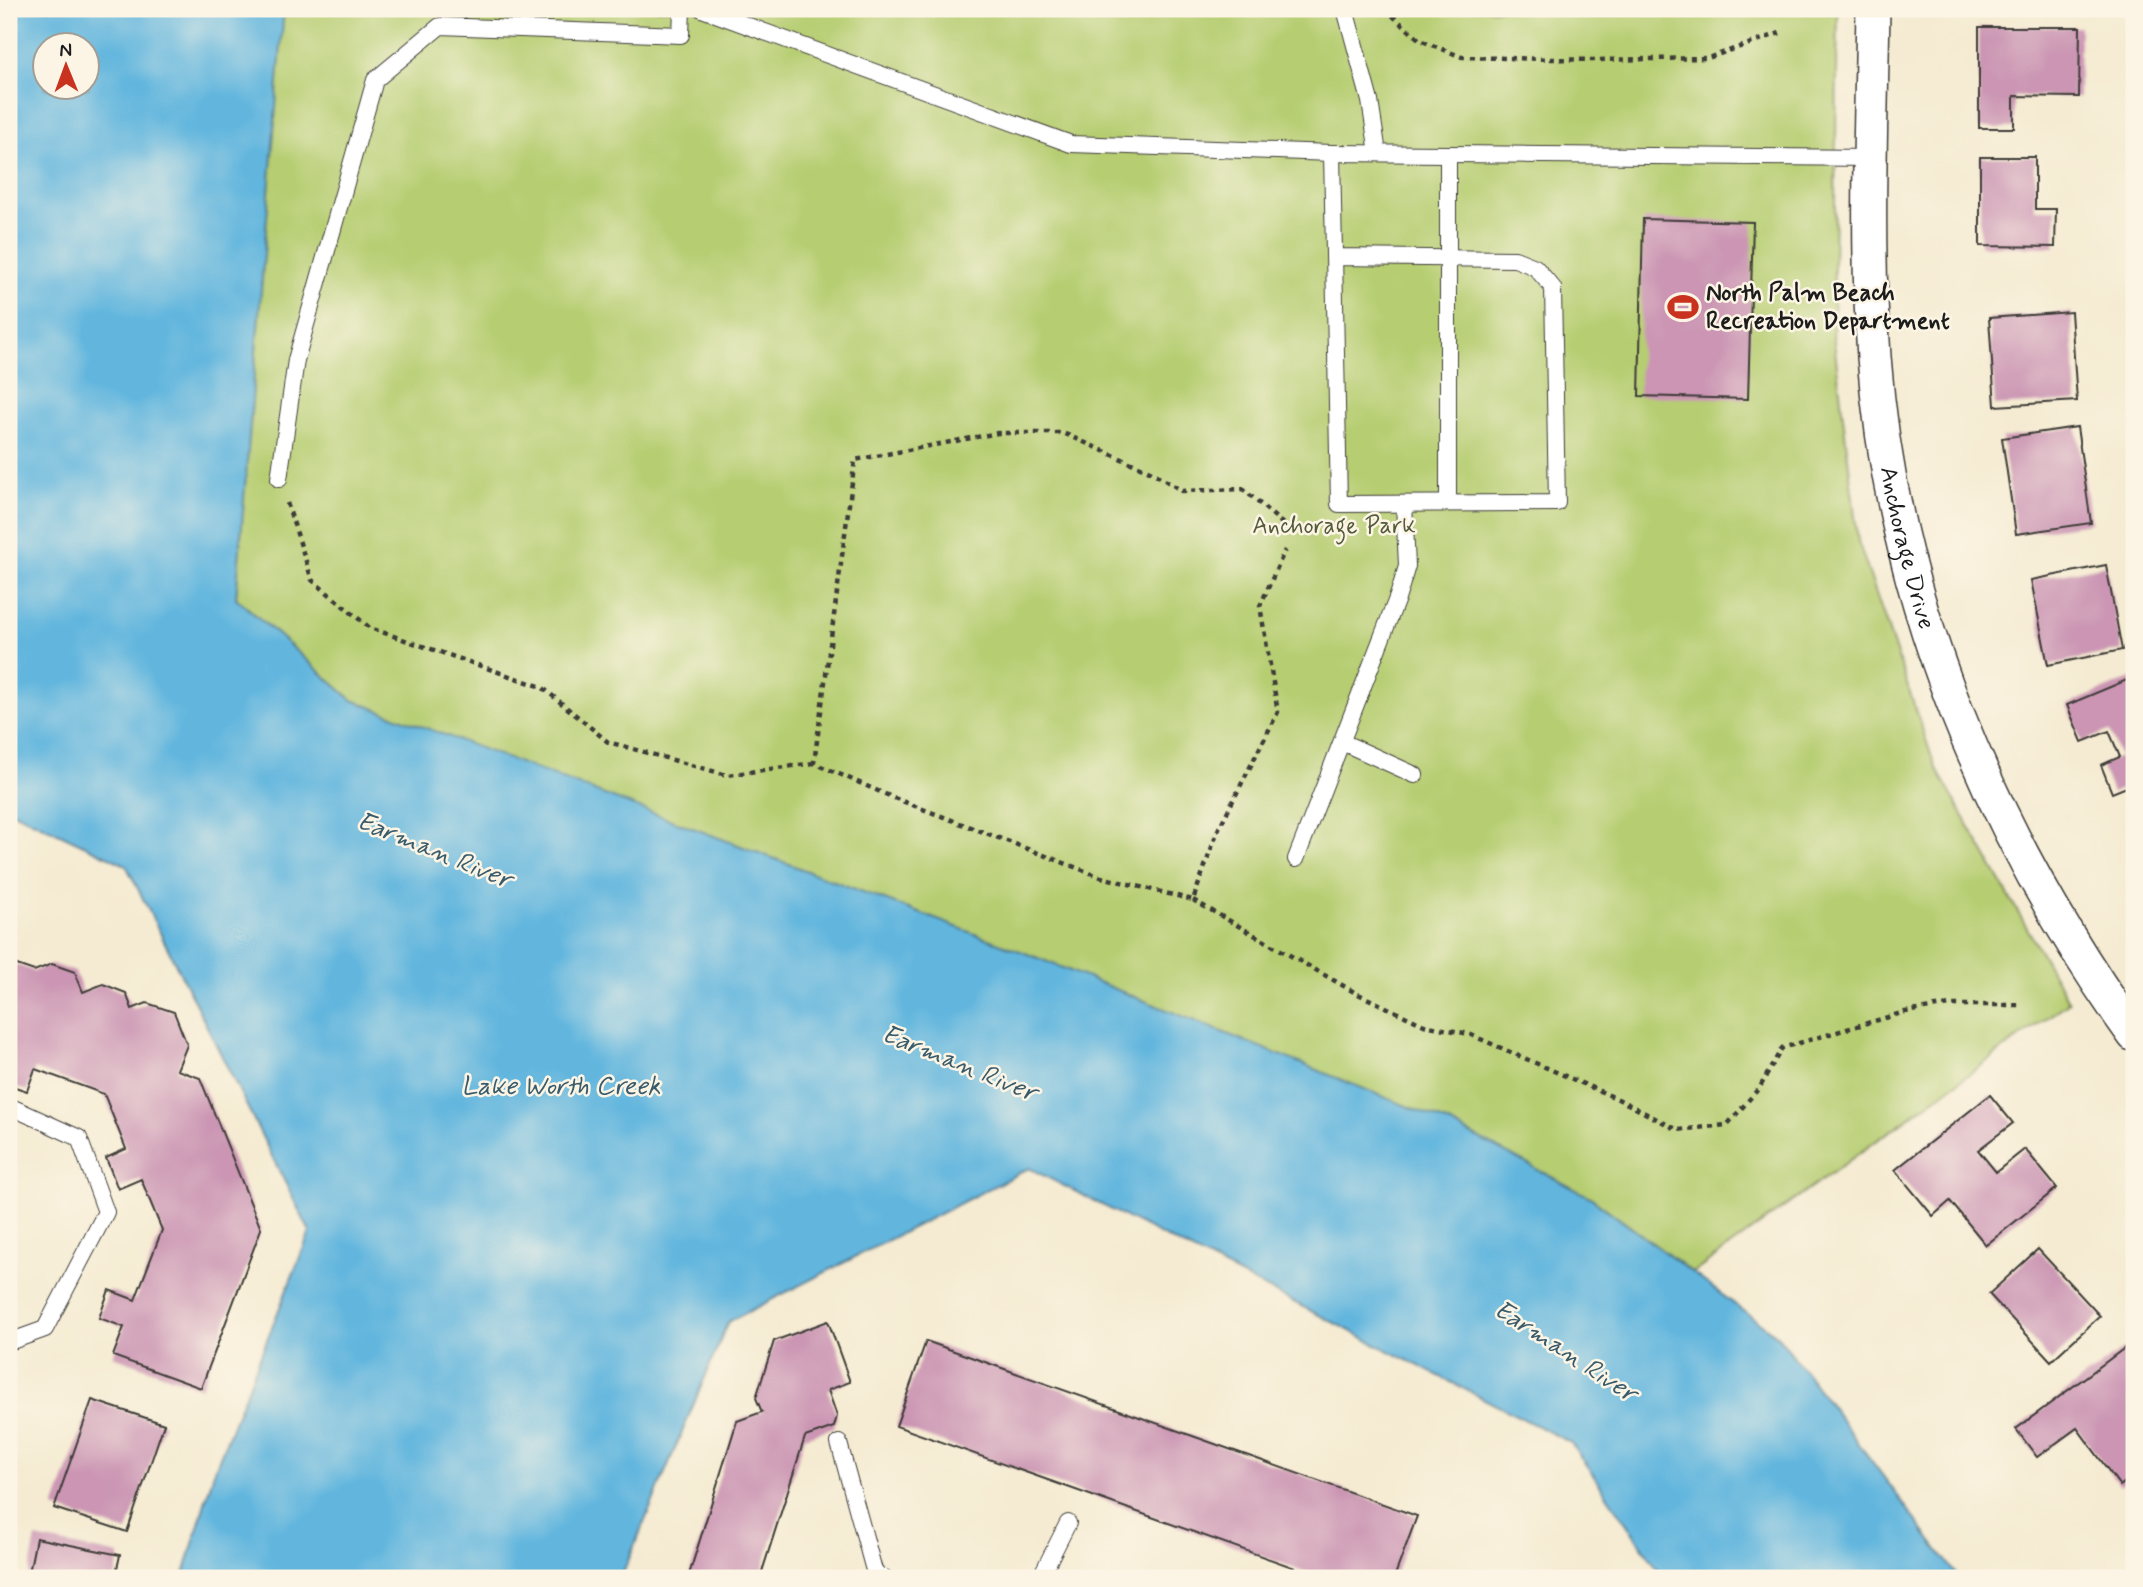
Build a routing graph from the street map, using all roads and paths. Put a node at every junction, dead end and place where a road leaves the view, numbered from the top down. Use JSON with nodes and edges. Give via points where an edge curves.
{"nodes":[{"id":1,"x":471,"y":9,"type":"edge"},
{"id":2,"x":682,"y":9,"type":"edge"},
{"id":3,"x":702,"y":9,"type":"edge"},
{"id":4,"x":1345,"y":9,"type":"edge"},
{"id":5,"x":1385,"y":9,"type":"edge"},
{"id":6,"x":1873,"y":9,"type":"edge"},
{"id":7,"x":471,"y":26,"type":"junction"},
{"id":8,"x":1780,"y":33,"type":"dead end"},
{"id":9,"x":1332,"y":153,"type":"junction"},
{"id":10,"x":1378,"y":153,"type":"junction"},
{"id":11,"x":1448,"y":154,"type":"junction"},
{"id":12,"x":1871,"y":158,"type":"junction"},
{"id":13,"x":1335,"y":257,"type":"junction"},
{"id":14,"x":1447,"y":257,"type":"junction"},
{"id":15,"x":279,"y":479,"type":"joint"},
{"id":16,"x":1448,"y":503,"type":"junction"},
{"id":17,"x":1404,"y":504,"type":"junction"},
{"id":18,"x":1283,"y":524,"type":"dead end"},
{"id":19,"x":1285,"y":550,"type":"dead end"},
{"id":20,"x":1342,"y":742,"type":"junction"},
{"id":21,"x":814,"y":763,"type":"junction"},
{"id":22,"x":1415,"y":775,"type":"dead end"},
{"id":23,"x":1296,"y":859,"type":"dead end"},
{"id":24,"x":1193,"y":900,"type":"junction"},
{"id":25,"x":2022,"y":1005,"type":"dead end"},
{"id":26,"x":2134,"y":1035,"type":"edge"},
{"id":27,"x":9,"y":1106,"type":"edge"},
{"id":28,"x":9,"y":1342,"type":"edge"},
{"id":29,"x":838,"y":1443,"type":"dead end"},
{"id":30,"x":1068,"y":1522,"type":"dead end"},
{"id":31,"x":876,"y":1577,"type":"edge"},
{"id":32,"x":1040,"y":1578,"type":"edge"}],
"edges":[{"from":1,"to":7,"type":"lane"},
{"from":2,"to":7,"type":"lane","via":[[681,36]]},
{"from":3,"to":9,"type":"lane","via":[[1071,145]]},
{"from":4,"to":10,"type":"lane","via":[[1370,101]]},
{"from":5,"to":8,"type":"path","via":[[1420,40],[1462,57],[1708,58]]},
{"from":6,"to":12,"type":"street","name":"Anchorage Drive"},
{"from":7,"to":15,"type":"lane","via":[[440,26],[375,80],[296,360]]},
{"from":9,"to":10,"type":"lane"},
{"from":9,"to":13,"type":"lane"},
{"from":10,"to":11,"type":"lane"},
{"from":11,"to":12,"type":"lane"},
{"from":11,"to":14,"type":"lane"},
{"from":12,"to":26,"type":"street","name":"Anchorage Drive","via":[[1874,360],[1888,465],[1910,569],[1979,770],[2025,865],[2093,979]]},
{"from":13,"to":14,"type":"lane"},
{"from":13,"to":17,"type":"lane","via":[[1339,504]]},
{"from":14,"to":16,"type":"lane"},
{"from":14,"to":16,"type":"lane","via":[[1515,258],[1535,267],[1553,288],[1557,503]]},
{"from":15,"to":21,"type":"path","via":[[312,580],[370,628],[542,687],[608,742],[727,775]]},
{"from":16,"to":17,"type":"lane"},
{"from":17,"to":20,"type":"lane","via":[[1407,566]]},
{"from":18,"to":21,"type":"path","via":[[1243,489],[1182,491],[1152,472],[1063,433],[998,433],[855,460]]},
{"from":19,"to":24,"type":"path","via":[[1259,606],[1278,712],[1218,830]]},
{"from":20,"to":22,"type":"lane"},
{"from":20,"to":23,"type":"lane"},
{"from":21,"to":24,"type":"path","via":[[1101,877]]},
{"from":24,"to":25,"type":"path","via":[[1356,993],[1424,1026],[1469,1034],[1678,1130],[1727,1125],[1760,1087],[1782,1048],[1905,1012],[1951,1005]]},
{"from":27,"to":28,"type":"lane","via":[[79,1138],[106,1212],[45,1329]]},
{"from":29,"to":31,"type":"lane"},
{"from":30,"to":32,"type":"lane"}]}
